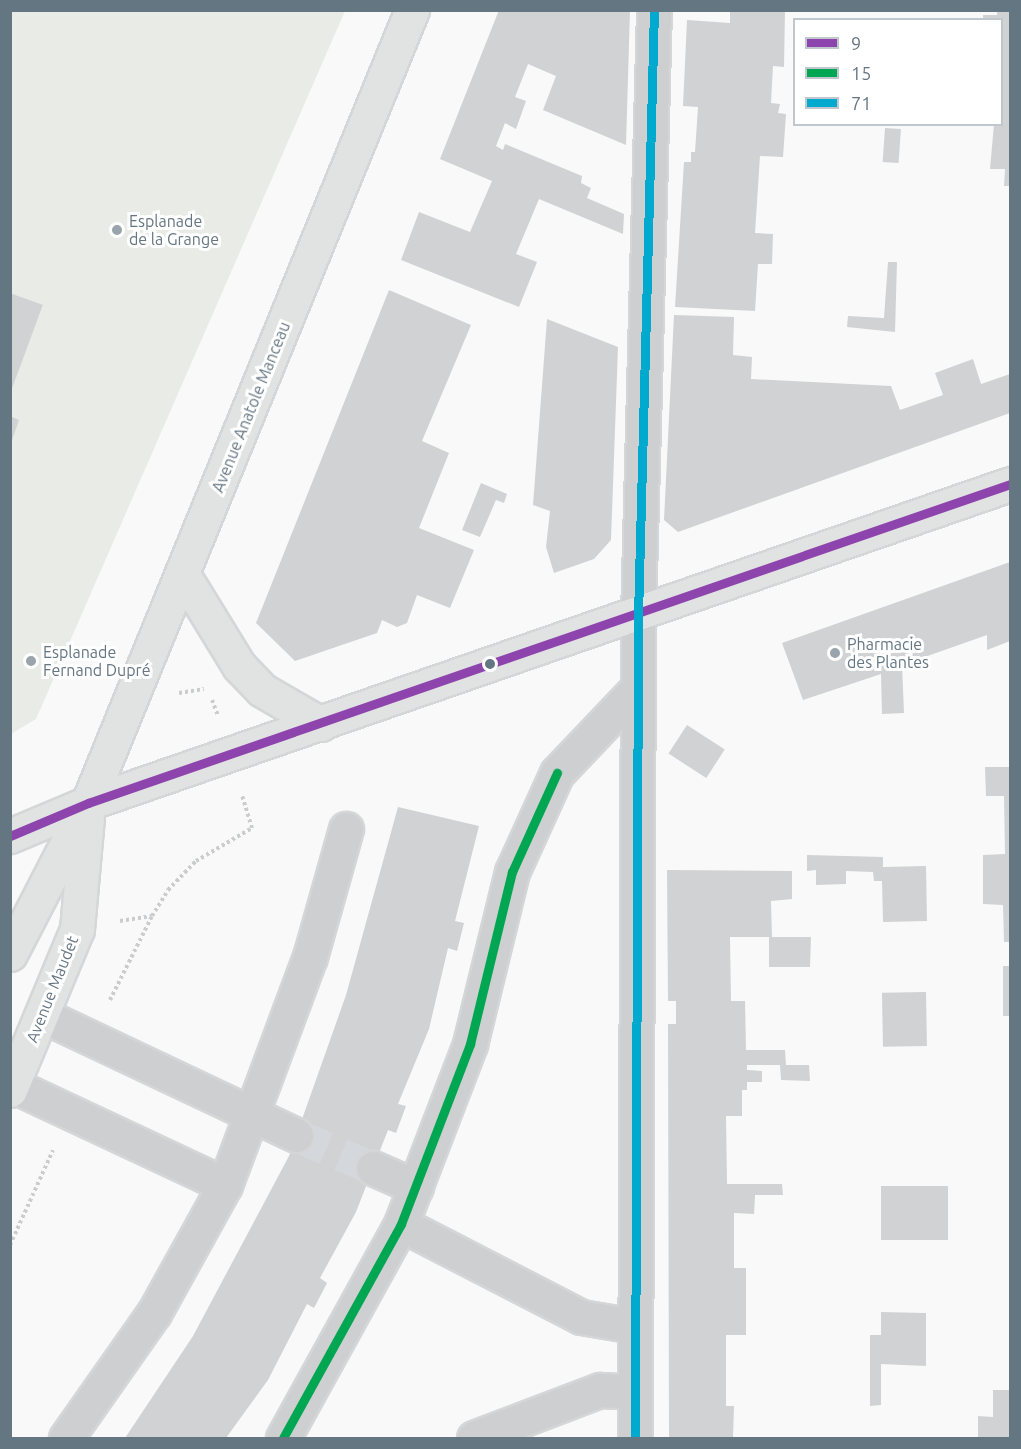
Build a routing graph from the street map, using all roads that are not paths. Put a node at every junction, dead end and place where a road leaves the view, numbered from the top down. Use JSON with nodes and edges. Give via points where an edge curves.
{"nodes":[{"id":1,"x":412,"y":10,"type":"edge"},
{"id":2,"x":654,"y":10,"type":"edge"},
{"id":3,"x":1011,"y":484,"type":"edge"},
{"id":4,"x":182,"y":573,"type":"junction"},
{"id":5,"x":638,"y":616,"type":"junction"},
{"id":6,"x":637,"y":689,"type":"junction"},
{"id":7,"x":321,"y":724,"type":"junction"},
{"id":8,"x":88,"y":803,"type":"junction"},
{"id":9,"x":346,"y":829,"type":"dead end"},
{"id":10,"x":10,"y":836,"type":"edge"},
{"id":11,"x":10,"y":954,"type":"edge"},
{"id":12,"x":42,"y":1015,"type":"junction"},
{"id":13,"x":11,"y":1088,"type":"edge"},
{"id":14,"x":254,"y":1116,"type":"junction"},
{"id":15,"x":296,"y":1135,"type":"tunnel mouth"},
{"id":16,"x":373,"y":1168,"type":"tunnel mouth"},
{"id":17,"x":225,"y":1185,"type":"junction"},
{"id":18,"x":416,"y":1187,"type":"junction"},
{"id":19,"x":401,"y":1224,"type":"junction"},
{"id":20,"x":634,"y":1326,"type":"junction"},
{"id":21,"x":634,"y":1392,"type":"junction"},
{"id":22,"x":66,"y":1438,"type":"edge"},
{"id":23,"x":283,"y":1438,"type":"edge"},
{"id":24,"x":474,"y":1438,"type":"edge"},
{"id":25,"x":635,"y":1438,"type":"edge"}],
"edges":[{"from":1,"to":4,"type":"main road","name":"Avenue Anatole Manceau"},
{"from":2,"to":5,"type":"street"},
{"from":3,"to":5,"type":"main road"},
{"from":4,"to":7,"type":"main road","via":[[239,666],[262,690]]},
{"from":4,"to":8,"type":"main road","name":"Avenue Anatole Manceau"},
{"from":5,"to":6,"type":"street"},
{"from":5,"to":7,"type":"main road"},
{"from":6,"to":18,"type":"street","via":[[557,773],[512,872],[470,1044]]},
{"from":6,"to":20,"type":"street"},
{"from":7,"to":8,"type":"main road"},
{"from":8,"to":10,"type":"main road"},
{"from":8,"to":11,"type":"main road"},
{"from":8,"to":12,"type":"main road","name":"Avenue Maudet","via":[[77,929]]},
{"from":9,"to":14,"type":"street","via":[[310,957]]},
{"from":12,"to":13,"type":"main road","name":"Avenue Maudet"},
{"from":12,"to":14,"type":"street"},
{"from":13,"to":17,"type":"street"},
{"from":14,"to":15,"type":"street"},
{"from":14,"to":17,"type":"street"},
{"from":16,"to":18,"type":"street"},
{"from":17,"to":22,"type":"street","via":[[154,1313]]},
{"from":18,"to":19,"type":"street"},
{"from":19,"to":20,"type":"street","via":[[581,1317]]},
{"from":19,"to":23,"type":"street"},
{"from":20,"to":21,"type":"street"},
{"from":21,"to":24,"type":"street","via":[[600,1390]]},
{"from":21,"to":25,"type":"street"}]}
